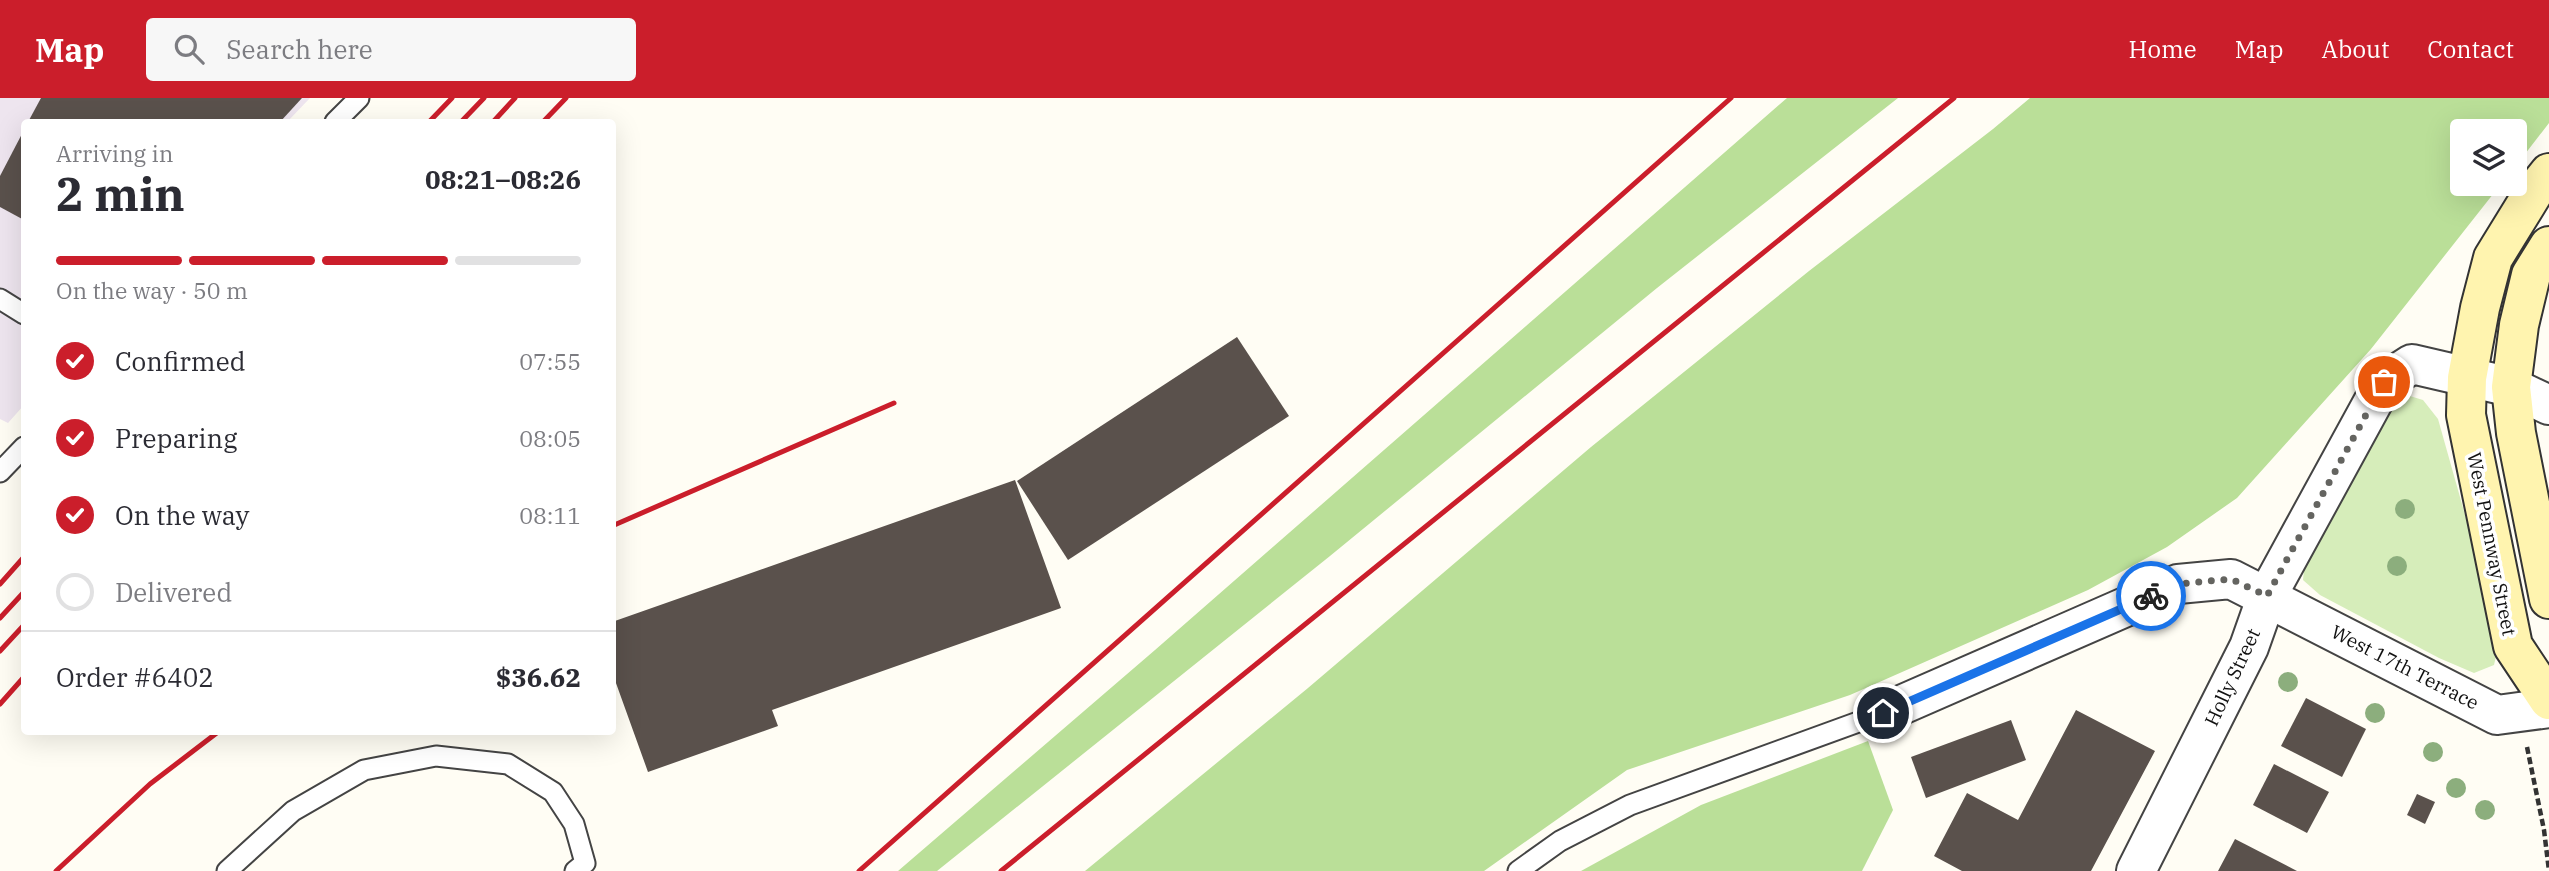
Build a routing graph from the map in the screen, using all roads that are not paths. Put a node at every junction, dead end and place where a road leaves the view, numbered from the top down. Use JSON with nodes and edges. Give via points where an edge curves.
{"nodes":[{"id":1,"x":359,"y":98,"type":"edge"},
{"id":2,"x":338,"y":119,"type":"edge"},
{"id":3,"x":2549,"y":173,"type":"edge"},
{"id":4,"x":2549,"y":246,"type":"edge"},
{"id":5,"x":0,"y":299,"type":"edge"},
{"id":6,"x":21,"y":312,"type":"edge"},
{"id":7,"x":2467,"y":378,"type":"junction"},
{"id":8,"x":2511,"y":387,"type":"junction"},
{"id":9,"x":2549,"y":405,"type":"edge"},
{"id":10,"x":21,"y":450,"type":"edge"},
{"id":11,"x":0,"y":472,"type":"edge"},
{"id":12,"x":2267,"y":596,"type":"junction"},
{"id":13,"x":2549,"y":598,"type":"edge"},
{"id":14,"x":2549,"y":700,"type":"edge"},
{"id":15,"x":2549,"y":708,"type":"edge"},
{"id":16,"x":1883,"y":713,"type":"joint"},
{"id":17,"x":227,"y":871,"type":"edge"},
{"id":18,"x":575,"y":871,"type":"edge"},
{"id":19,"x":1518,"y":871,"type":"edge"},
{"id":20,"x":2136,"y":871,"type":"edge"}],
"edges":[{"from":1,"to":2,"type":"lane"},
{"from":3,"to":7,"type":"street","name":"West Pennway Street","via":[[2493,258]]},
{"from":4,"to":8,"type":"street","via":[[2531,275]]},
{"from":5,"to":6,"type":"lane"},
{"from":7,"to":8,"type":"street","name":"Holly Street"},
{"from":7,"to":12,"type":"street","name":"Holly Street","via":[[2412,364],[2384,382]]},
{"from":7,"to":14,"type":"street","name":"West Pennway Street","via":[[2466,415],[2513,646]]},
{"from":8,"to":9,"type":"street","name":"Holly Street"},
{"from":8,"to":13,"type":"street"},
{"from":10,"to":11,"type":"lane"},
{"from":12,"to":15,"type":"street","name":"West 17th Terrace","via":[[2497,715]]},
{"from":12,"to":16,"type":"street","name":"West 17th Terrace","via":[[2231,579],[2178,584]]},
{"from":12,"to":20,"type":"street","name":"Holly Street","via":[[2249,647]]},
{"from":16,"to":19,"type":"lane","via":[[1630,806],[1560,841]]},
{"from":17,"to":18,"type":"lane","via":[[293,811],[364,770],[436,756],[508,764],[553,792],[574,824],[584,863]]}]}
